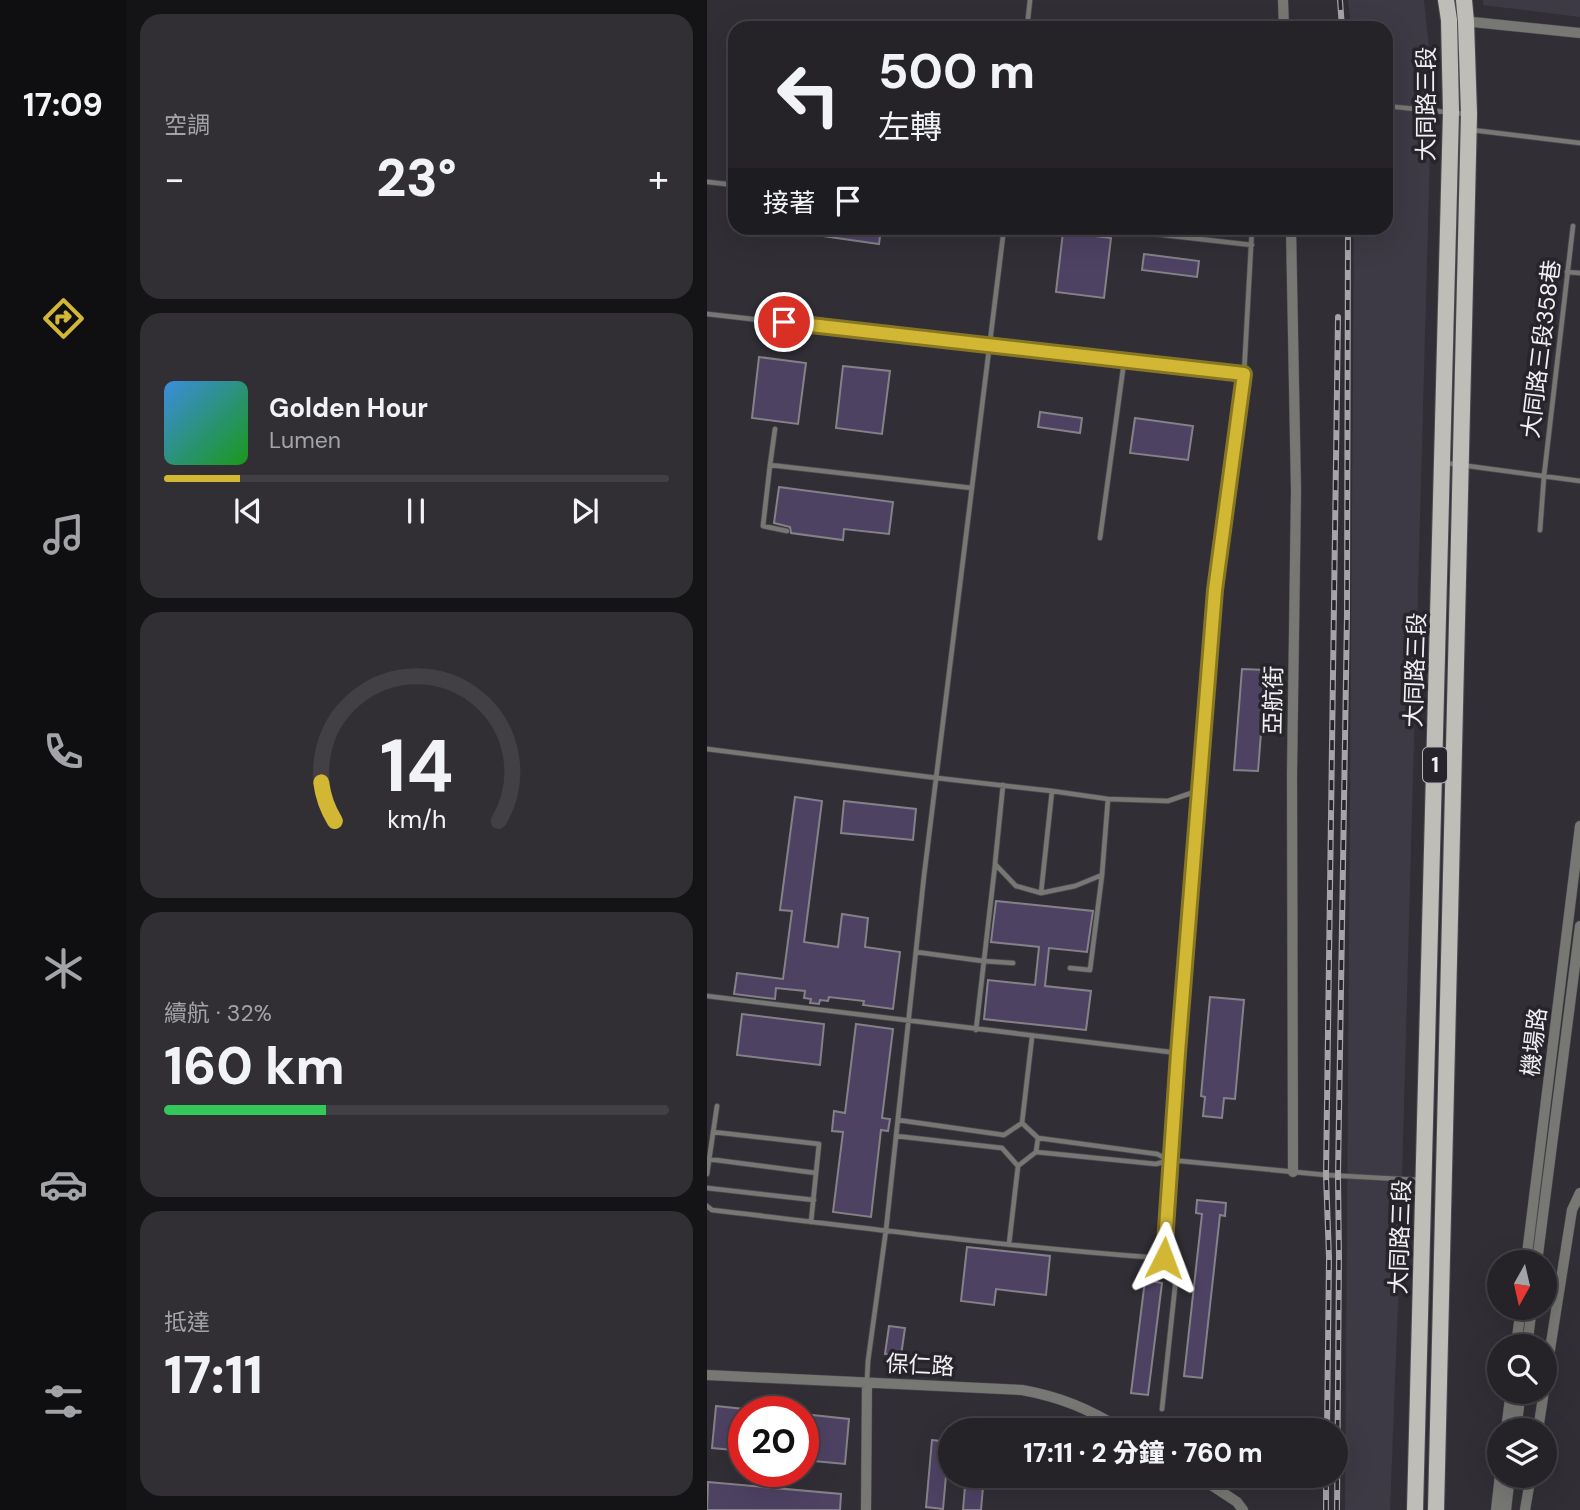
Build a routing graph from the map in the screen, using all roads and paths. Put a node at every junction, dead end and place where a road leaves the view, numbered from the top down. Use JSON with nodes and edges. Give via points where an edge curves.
{"nodes":[{"id":1,"x":1030,"y":0,"type":"edge"},
{"id":2,"x":1283,"y":0,"type":"edge"},
{"id":3,"x":1446,"y":0,"type":"edge"},
{"id":4,"x":1464,"y":0,"type":"edge"},
{"id":5,"x":1449,"y":20,"type":"junction"},
{"id":6,"x":1028,"y":21,"type":"edge"},
{"id":7,"x":1284,"y":21,"type":"edge"},
{"id":8,"x":1467,"y":22,"type":"junction"},
{"id":9,"x":1580,"y":33,"type":"edge"},
{"id":10,"x":1393,"y":108,"type":"edge"},
{"id":11,"x":1451,"y":120,"type":"junction"},
{"id":12,"x":1469,"y":122,"type":"junction"},
{"id":13,"x":1580,"y":144,"type":"edge"},
{"id":14,"x":708,"y":182,"type":"edge"},
{"id":15,"x":728,"y":184,"type":"edge"},
{"id":16,"x":1573,"y":226,"type":"dead end"},
{"id":17,"x":1003,"y":235,"type":"edge"},
{"id":18,"x":1173,"y":235,"type":"edge"},
{"id":19,"x":1252,"y":235,"type":"edge"},
{"id":20,"x":1291,"y":235,"type":"edge"},
{"id":21,"x":1252,"y":245,"type":"junction"},
{"id":22,"x":1567,"y":272,"type":"junction"},
{"id":23,"x":1580,"y":273,"type":"edge"},
{"id":24,"x":707,"y":314,"type":"edge"},
{"id":25,"x":990,"y":345,"type":"junction"},
{"id":26,"x":1124,"y":362,"type":"junction"},
{"id":27,"x":1244,"y":374,"type":"junction"},
{"id":28,"x":775,"y":429,"type":"dead end"},
{"id":29,"x":1443,"y":463,"type":"junction"},
{"id":30,"x":770,"y":465,"type":"junction"},
{"id":31,"x":1461,"y":465,"type":"junction"},
{"id":32,"x":1544,"y":477,"type":"junction"},
{"id":33,"x":1580,"y":481,"type":"edge"},
{"id":34,"x":972,"y":488,"type":"junction"},
{"id":35,"x":1540,"y":530,"type":"dead end"},
{"id":36,"x":787,"y":531,"type":"dead end"},
{"id":37,"x":1100,"y":538,"type":"dead end"},
{"id":38,"x":707,"y":749,"type":"edge"},
{"id":39,"x":937,"y":778,"type":"junction"},
{"id":40,"x":1003,"y":785,"type":"junction"},
{"id":41,"x":1052,"y":790,"type":"junction"},
{"id":42,"x":1200,"y":790,"type":"junction"},
{"id":43,"x":1108,"y":799,"type":"junction"},
{"id":44,"x":1580,"y":826,"type":"edge"},
{"id":45,"x":996,"y":864,"type":"junction"},
{"id":46,"x":1102,"y":875,"type":"junction"},
{"id":47,"x":1041,"y":893,"type":"junction"},
{"id":48,"x":1580,"y":926,"type":"edge"},
{"id":49,"x":916,"y":952,"type":"junction"},
{"id":50,"x":983,"y":961,"type":"junction"},
{"id":51,"x":1013,"y":963,"type":"dead end"},
{"id":52,"x":1070,"y":968,"type":"dead end"},
{"id":53,"x":707,"y":996,"type":"edge"},
{"id":54,"x":908,"y":1021,"type":"junction"},
{"id":55,"x":976,"y":1030,"type":"junction"},
{"id":56,"x":1032,"y":1036,"type":"junction"},
{"id":57,"x":1178,"y":1053,"type":"junction"},
{"id":58,"x":717,"y":1106,"type":"dead end"},
{"id":59,"x":898,"y":1120,"type":"junction"},
{"id":60,"x":1022,"y":1123,"type":"junction"},
{"id":61,"x":713,"y":1132,"type":"junction"},
{"id":62,"x":1004,"y":1135,"type":"junction"},
{"id":63,"x":896,"y":1136,"type":"junction"},
{"id":64,"x":1038,"y":1138,"type":"junction"},
{"id":65,"x":1002,"y":1148,"type":"junction"},
{"id":66,"x":1036,"y":1152,"type":"junction"},
{"id":67,"x":708,"y":1159,"type":"edge"},
{"id":68,"x":1170,"y":1160,"type":"junction"},
{"id":69,"x":1018,"y":1166,"type":"junction"},
{"id":70,"x":816,"y":1172,"type":"junction"},
{"id":71,"x":1293,"y":1172,"type":"junction"},
{"id":72,"x":707,"y":1174,"type":"edge"},
{"id":73,"x":1424,"y":1181,"type":"junction"},
{"id":74,"x":1444,"y":1182,"type":"junction"},
{"id":75,"x":707,"y":1188,"type":"edge"},
{"id":76,"x":1580,"y":1193,"type":"edge"},
{"id":77,"x":814,"y":1200,"type":"junction"},
{"id":78,"x":707,"y":1206,"type":"edge"},
{"id":79,"x":811,"y":1222,"type":"junction"},
{"id":80,"x":886,"y":1230,"type":"junction"},
{"id":81,"x":1009,"y":1244,"type":"junction"},
{"id":82,"x":1528,"y":1250,"type":"edge"},
{"id":83,"x":1539,"y":1250,"type":"edge"},
{"id":84,"x":1164,"y":1258,"type":"junction"},
{"id":85,"x":1552,"y":1334,"type":"edge"},
{"id":86,"x":707,"y":1375,"type":"edge"},
{"id":87,"x":867,"y":1382,"type":"junction"},
{"id":88,"x":1162,"y":1409,"type":"dead end"},
{"id":89,"x":1105,"y":1418,"type":"edge"},
{"id":90,"x":1222,"y":1488,"type":"edge"},
{"id":91,"x":1499,"y":1488,"type":"edge"},
{"id":92,"x":1509,"y":1488,"type":"edge"},
{"id":93,"x":1529,"y":1488,"type":"edge"},
{"id":94,"x":866,"y":1510,"type":"edge"},
{"id":95,"x":1243,"y":1510,"type":"edge"},
{"id":96,"x":1415,"y":1510,"type":"edge"},
{"id":97,"x":1436,"y":1510,"type":"edge"},
{"id":98,"x":1496,"y":1510,"type":"edge"},
{"id":99,"x":1506,"y":1510,"type":"edge"},
{"id":100,"x":1525,"y":1510,"type":"edge"}],
"edges":[{"from":1,"to":6,"type":"lane"},
{"from":2,"to":7,"type":"street"},
{"from":3,"to":5,"type":"main road","name":"大同路三段","number":"1"},
{"from":4,"to":8,"type":"main road","name":"大同路三段","number":"1"},
{"from":5,"to":8,"type":"street"},
{"from":5,"to":11,"type":"main road","name":"大同路三段","number":"1"},
{"from":8,"to":9,"type":"street"},
{"from":8,"to":12,"type":"main road","name":"大同路三段","number":"1"},
{"from":10,"to":11,"type":"lane"},
{"from":11,"to":12,"type":"lane"},
{"from":11,"to":12,"type":"lane"},
{"from":11,"to":29,"type":"main road","name":"大同路三段","number":"1"},
{"from":12,"to":13,"type":"lane"},
{"from":12,"to":31,"type":"main road","name":"大同路三段","number":"1"},
{"from":14,"to":15,"type":"lane"},
{"from":16,"to":22,"type":"lane","name":"大同路三段358巷"},
{"from":17,"to":25,"type":"lane"},
{"from":18,"to":21,"type":"lane"},
{"from":19,"to":21,"type":"lane"},
{"from":20,"to":71,"type":"street","name":"亞航街","via":[[1296,491],[1291,774]]},
{"from":21,"to":27,"type":"lane"},
{"from":22,"to":23,"type":"lane"},
{"from":22,"to":32,"type":"lane","name":"大同路三段358巷"},
{"from":24,"to":25,"type":"lane"},
{"from":25,"to":26,"type":"lane"},
{"from":25,"to":34,"type":"lane"},
{"from":26,"to":27,"type":"lane"},
{"from":26,"to":37,"type":"lane"},
{"from":27,"to":42,"type":"lane","via":[[1215,590]]},
{"from":28,"to":30,"type":"lane"},
{"from":29,"to":31,"type":"lane"},
{"from":29,"to":73,"type":"main road","name":"大同路三段","number":"1"},
{"from":30,"to":34,"type":"lane"},
{"from":30,"to":36,"type":"lane","via":[[763,526]]},
{"from":31,"to":32,"type":"lane"},
{"from":31,"to":74,"type":"main road","name":"大同路三段","number":"1"},
{"from":32,"to":33,"type":"lane"},
{"from":32,"to":35,"type":"lane","name":"大同路三段358巷"},
{"from":34,"to":39,"type":"lane"},
{"from":38,"to":39,"type":"lane"},
{"from":39,"to":40,"type":"lane"},
{"from":39,"to":49,"type":"lane"},
{"from":40,"to":41,"type":"lane"},
{"from":40,"to":45,"type":"lane"},
{"from":41,"to":43,"type":"lane"},
{"from":41,"to":47,"type":"lane"},
{"from":42,"to":43,"type":"lane","via":[[1168,801]]},
{"from":42,"to":57,"type":"lane"},
{"from":43,"to":46,"type":"lane"},
{"from":44,"to":82,"type":"street","name":"機場路"},
{"from":45,"to":47,"type":"lane","via":[[1016,886]]},
{"from":45,"to":50,"type":"lane"},
{"from":46,"to":47,"type":"lane"},
{"from":46,"to":52,"type":"lane","via":[[1090,970]]},
{"from":48,"to":83,"type":"street","name":"機場路"},
{"from":49,"to":50,"type":"lane"},
{"from":49,"to":54,"type":"lane"},
{"from":50,"to":51,"type":"lane"},
{"from":50,"to":55,"type":"lane"},
{"from":53,"to":54,"type":"lane"},
{"from":54,"to":55,"type":"lane"},
{"from":54,"to":59,"type":"lane"},
{"from":55,"to":56,"type":"lane"},
{"from":56,"to":57,"type":"lane"},
{"from":56,"to":60,"type":"lane"},
{"from":57,"to":68,"type":"lane"},
{"from":58,"to":61,"type":"lane"},
{"from":59,"to":62,"type":"lane"},
{"from":59,"to":63,"type":"lane"},
{"from":60,"to":62,"type":"lane"},
{"from":60,"to":64,"type":"lane"},
{"from":61,"to":67,"type":"lane"},
{"from":61,"to":70,"type":"lane","via":[[819,1144]]},
{"from":62,"to":65,"type":"lane"},
{"from":63,"to":65,"type":"lane"},
{"from":63,"to":80,"type":"lane"},
{"from":64,"to":66,"type":"lane"},
{"from":64,"to":68,"type":"lane","via":[[1157,1154]]},
{"from":65,"to":69,"type":"lane"},
{"from":66,"to":68,"type":"lane","via":[[1156,1164]]},
{"from":66,"to":69,"type":"lane"},
{"from":67,"to":70,"type":"lane"},
{"from":67,"to":72,"type":"lane"},
{"from":68,"to":71,"type":"lane"},
{"from":68,"to":84,"type":"lane"},
{"from":69,"to":81,"type":"lane"},
{"from":70,"to":77,"type":"lane"},
{"from":71,"to":73,"type":"lane"},
{"from":73,"to":74,"type":"lane"},
{"from":73,"to":96,"type":"main road","name":"大同路三段","number":"1"},
{"from":74,"to":97,"type":"main road","name":"大同路三段","number":"1"},
{"from":75,"to":77,"type":"lane"},
{"from":76,"to":85,"type":"street","via":[[1572,1210]]},
{"from":77,"to":79,"type":"lane"},
{"from":78,"to":79,"type":"lane"},
{"from":79,"to":80,"type":"lane"},
{"from":80,"to":81,"type":"lane"},
{"from":80,"to":87,"type":"lane"},
{"from":81,"to":84,"type":"lane"},
{"from":84,"to":88,"type":"lane","via":[[1178,1259]]},
{"from":86,"to":87,"type":"street","name":"保仁路"},
{"from":87,"to":89,"type":"street","name":"保仁路","via":[[1022,1390],[1051,1395]]},
{"from":87,"to":94,"type":"street"},
{"from":90,"to":95,"type":"street"},
{"from":91,"to":98,"type":"street"},
{"from":92,"to":99,"type":"street"},
{"from":93,"to":100,"type":"street"}]}
